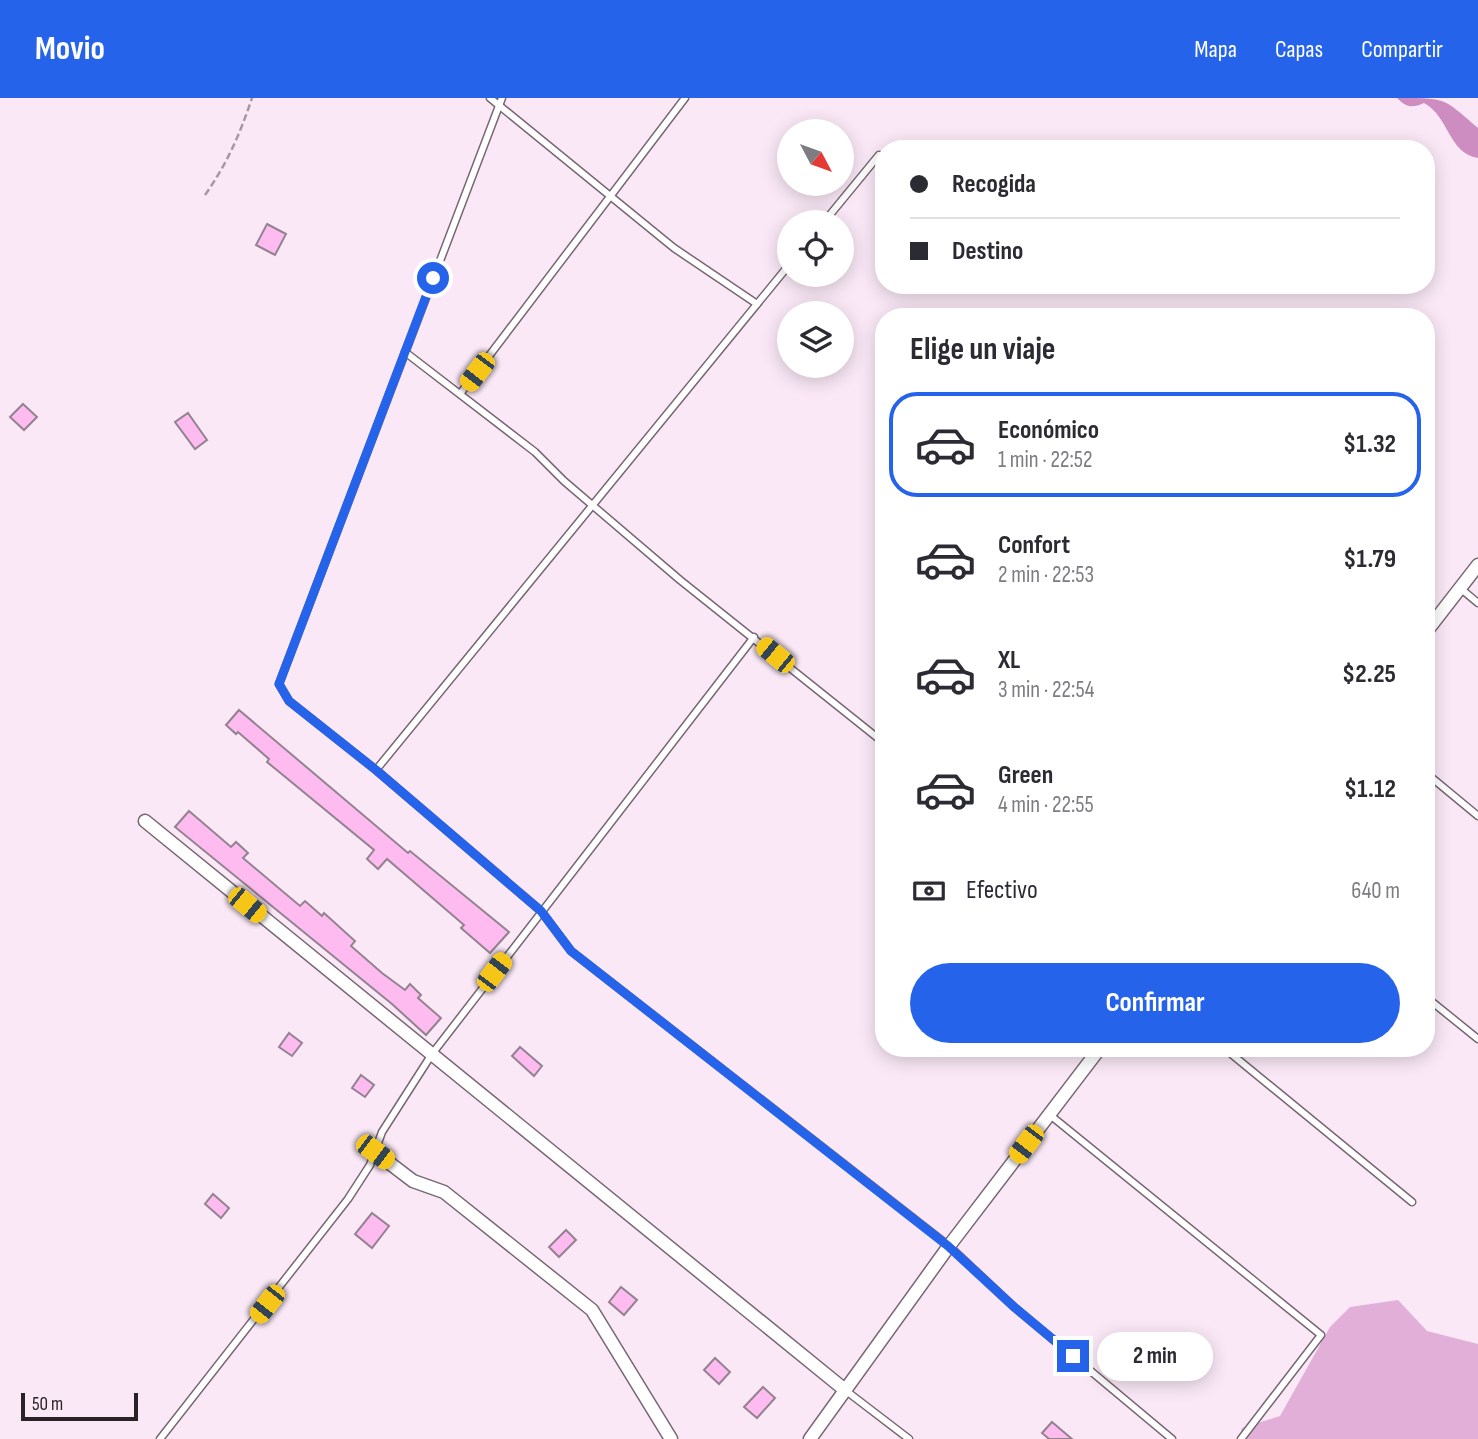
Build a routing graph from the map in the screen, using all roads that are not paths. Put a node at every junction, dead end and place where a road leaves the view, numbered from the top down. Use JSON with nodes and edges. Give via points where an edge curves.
{"nodes":[{"id":1,"x":490,"y":98,"type":"edge"},
{"id":2,"x":685,"y":98,"type":"edge"},
{"id":3,"x":500,"y":102,"type":"edge"},
{"id":4,"x":875,"y":160,"type":"edge"},
{"id":5,"x":609,"y":195,"type":"junction"},
{"id":6,"x":834,"y":210,"type":"edge"},
{"id":7,"x":777,"y":280,"type":"edge"},
{"id":8,"x":757,"y":304,"type":"junction"},
{"id":9,"x":405,"y":352,"type":"junction"},
{"id":10,"x":460,"y":394,"type":"junction"},
{"id":11,"x":593,"y":505,"type":"junction"},
{"id":12,"x":1478,"y":565,"type":"edge"},
{"id":13,"x":1460,"y":589,"type":"junction"},
{"id":14,"x":1478,"y":603,"type":"edge"},
{"id":15,"x":1435,"y":621,"type":"edge"},
{"id":16,"x":754,"y":637,"type":"junction"},
{"id":17,"x":875,"y":736,"type":"edge"},
{"id":18,"x":376,"y":770,"type":"junction"},
{"id":19,"x":1435,"y":781,"type":"edge"},
{"id":20,"x":1478,"y":816,"type":"edge"},
{"id":21,"x":145,"y":821,"type":"dead end"},
{"id":22,"x":541,"y":911,"type":"junction"},
{"id":23,"x":1435,"y":1003,"type":"edge"},
{"id":24,"x":1478,"y":1039,"type":"edge"},
{"id":25,"x":432,"y":1054,"type":"junction"},
{"id":26,"x":1093,"y":1057,"type":"edge"},
{"id":27,"x":1235,"y":1057,"type":"edge"},
{"id":28,"x":1048,"y":1114,"type":"junction"},
{"id":29,"x":375,"y":1152,"type":"junction"},
{"id":30,"x":1412,"y":1202,"type":"dead end"},
{"id":31,"x":948,"y":1246,"type":"junction"},
{"id":32,"x":845,"y":1390,"type":"junction"},
{"id":33,"x":160,"y":1439,"type":"edge"},
{"id":34,"x":671,"y":1439,"type":"edge"},
{"id":35,"x":810,"y":1439,"type":"edge"},
{"id":36,"x":909,"y":1439,"type":"edge"},
{"id":37,"x":1172,"y":1439,"type":"edge"},
{"id":38,"x":1241,"y":1439,"type":"edge"}],
"edges":[{"from":1,"to":3,"type":"lane"},
{"from":2,"to":5,"type":"lane"},
{"from":3,"to":5,"type":"lane"},
{"from":3,"to":9,"type":"lane"},
{"from":4,"to":6,"type":"lane"},
{"from":5,"to":8,"type":"lane","via":[[674,248]]},
{"from":5,"to":10,"type":"lane"},
{"from":7,"to":8,"type":"lane"},
{"from":8,"to":11,"type":"lane"},
{"from":9,"to":10,"type":"lane"},
{"from":9,"to":18,"type":"lane","via":[[279,684],[289,701]]},
{"from":10,"to":11,"type":"lane","via":[[535,452]]},
{"from":11,"to":16,"type":"lane"},
{"from":11,"to":18,"type":"lane"},
{"from":12,"to":13,"type":"street"},
{"from":13,"to":14,"type":"lane"},
{"from":13,"to":15,"type":"street"},
{"from":16,"to":17,"type":"lane"},
{"from":16,"to":22,"type":"lane"},
{"from":18,"to":22,"type":"lane"},
{"from":19,"to":20,"type":"lane"},
{"from":21,"to":25,"type":"street"},
{"from":22,"to":25,"type":"lane"},
{"from":22,"to":31,"type":"lane","via":[[571,951]]},
{"from":23,"to":24,"type":"lane"},
{"from":25,"to":29,"type":"lane","via":[[382,1132]]},
{"from":25,"to":32,"type":"street"},
{"from":26,"to":28,"type":"street"},
{"from":27,"to":30,"type":"lane"},
{"from":28,"to":31,"type":"street"},
{"from":28,"to":38,"type":"lane","via":[[1321,1335]]},
{"from":29,"to":33,"type":"lane","via":[[348,1199]]},
{"from":29,"to":34,"type":"street","via":[[413,1181],[444,1192],[592,1310]]},
{"from":31,"to":32,"type":"street"},
{"from":31,"to":37,"type":"lane"},
{"from":32,"to":35,"type":"street"},
{"from":32,"to":36,"type":"lane"}]}
